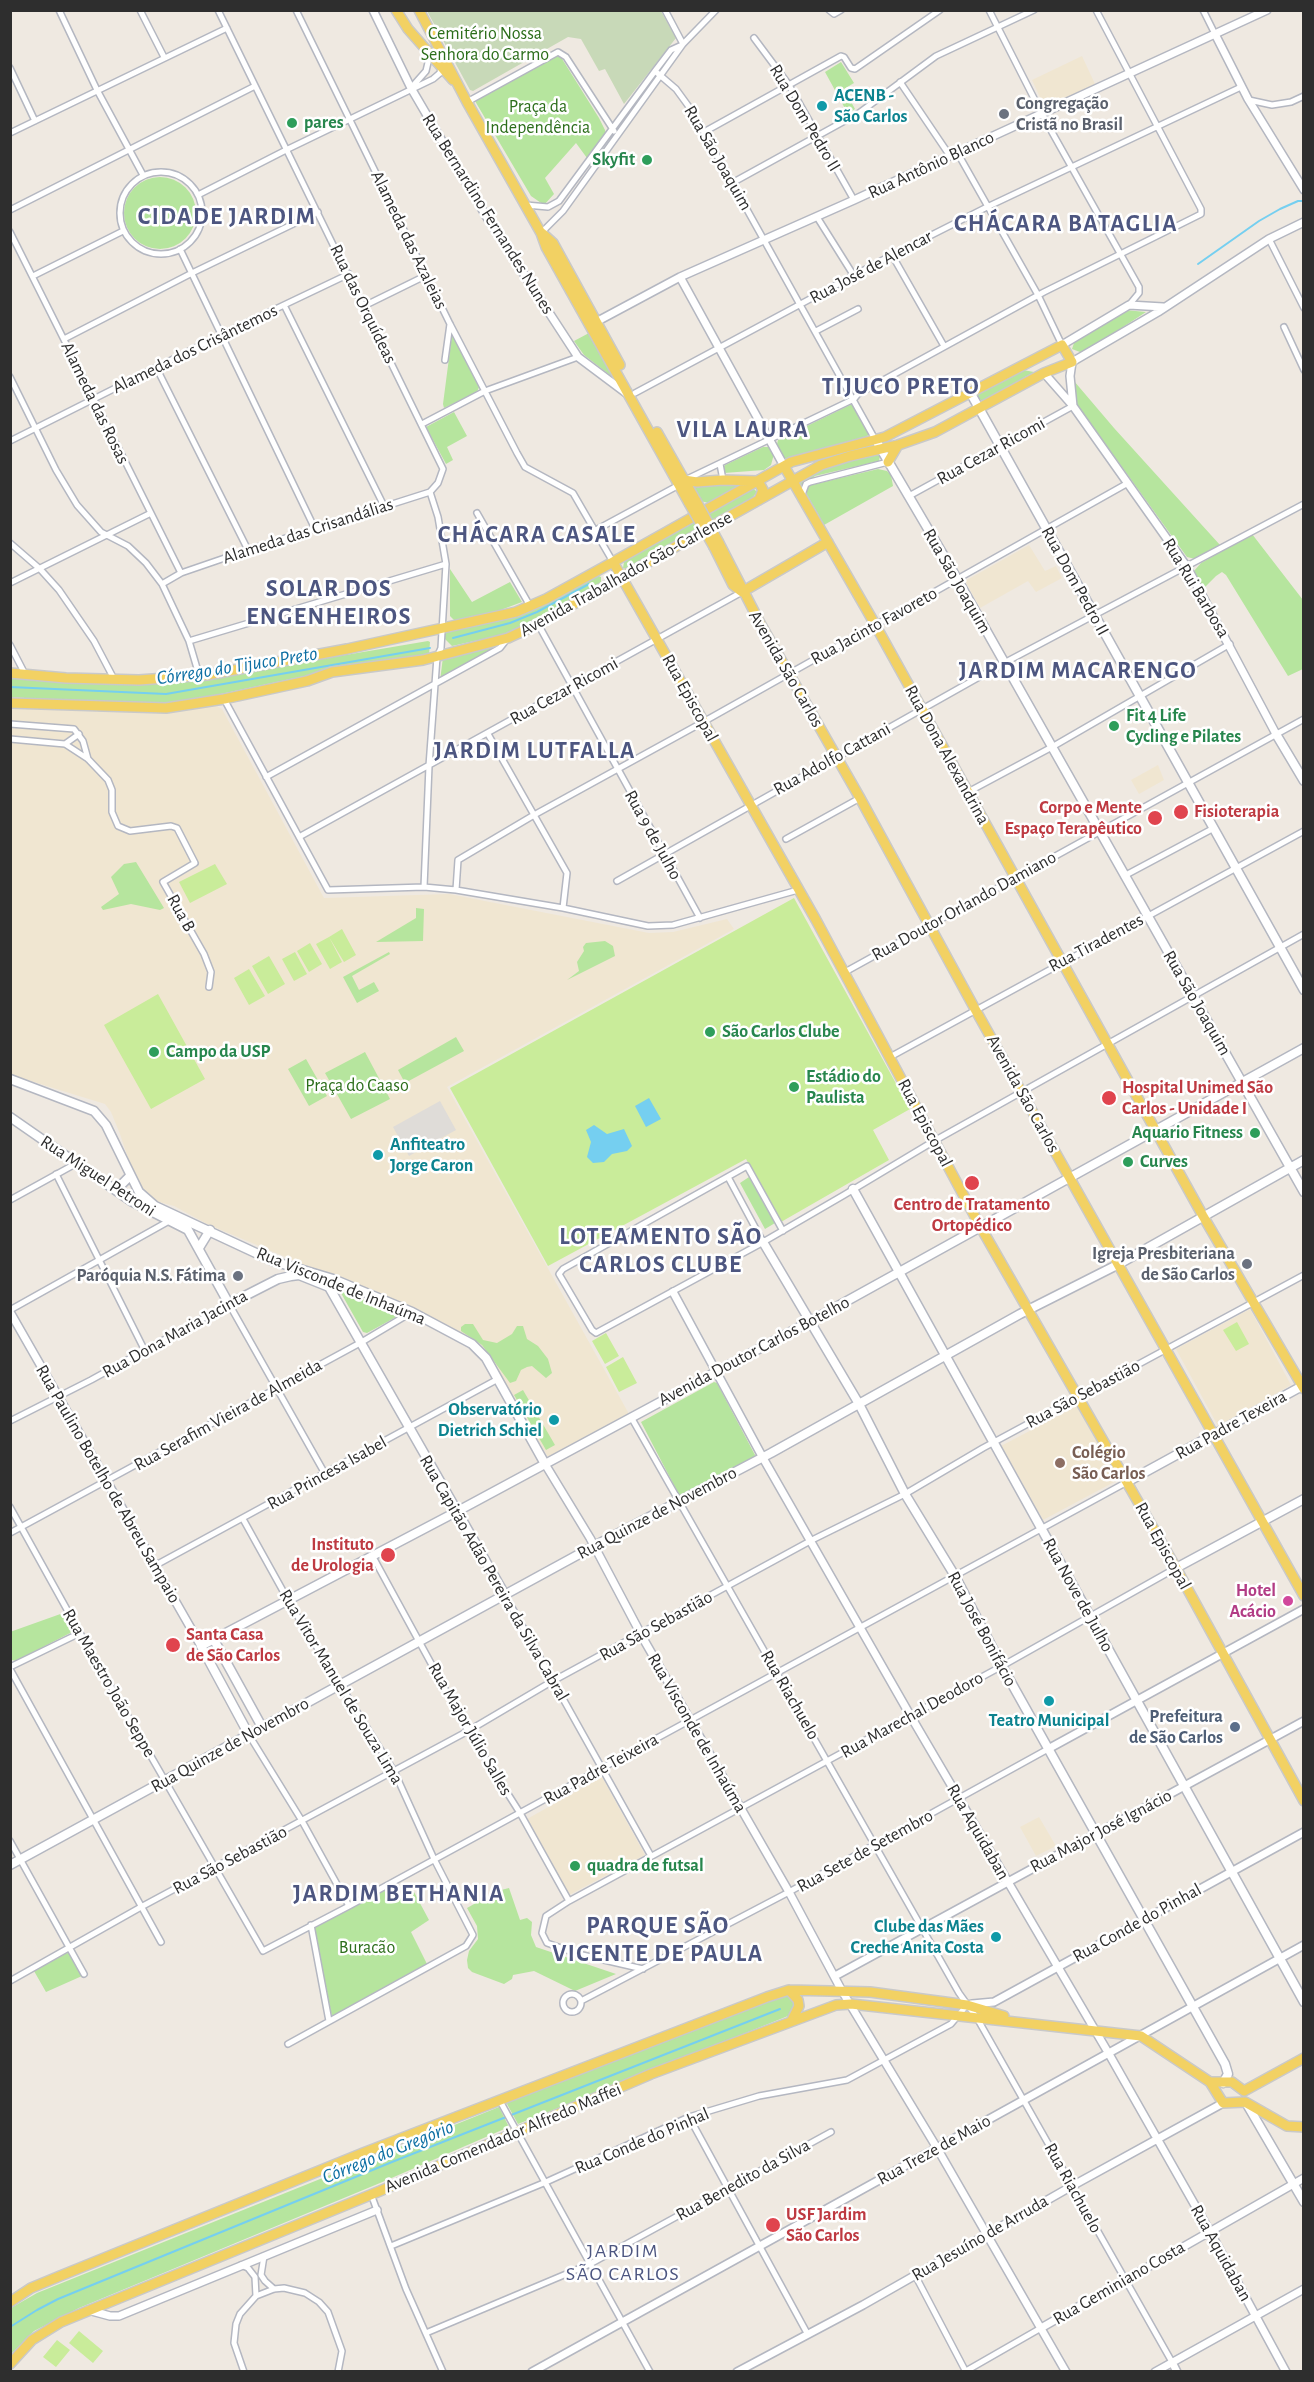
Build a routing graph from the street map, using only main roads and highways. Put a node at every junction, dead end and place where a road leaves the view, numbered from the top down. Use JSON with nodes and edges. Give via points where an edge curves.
{"nodes":[{"id":1,"x":419,"y":11,"type":"edge"},
{"id":2,"x":399,"y":14,"type":"edge"},
{"id":3,"x":444,"y":54,"type":"junction"},
{"id":4,"x":441,"y":69,"type":"junction"},
{"id":5,"x":466,"y":99,"type":"junction"},
{"id":6,"x":542,"y":233,"type":"junction"},
{"id":7,"x":1022,"y":364,"type":"junction"},
{"id":8,"x":1044,"y":373,"type":"junction"},
{"id":9,"x":970,"y":392,"type":"junction"},
{"id":10,"x":633,"y":395,"type":"junction"},
{"id":11,"x":979,"y":408,"type":"junction"},
{"id":12,"x":927,"y":415,"type":"junction"},
{"id":13,"x":935,"y":432,"type":"junction"},
{"id":14,"x":879,"y":445,"type":"junction"},
{"id":15,"x":898,"y":445,"type":"junction"},
{"id":16,"x":888,"y":462,"type":"junction"},
{"id":17,"x":784,"y":466,"type":"junction"},
{"id":18,"x":761,"y":479,"type":"junction"},
{"id":19,"x":681,"y":482,"type":"junction"},
{"id":20,"x":793,"y":482,"type":"junction"},
{"id":21,"x":759,"y":500,"type":"junction"},
{"id":22,"x":828,"y":542,"type":"junction"},
{"id":23,"x":613,"y":562,"type":"junction"},
{"id":24,"x":594,"y":573,"type":"junction"},
{"id":25,"x":621,"y":578,"type":"junction"},
{"id":26,"x":603,"y":588,"type":"junction"},
{"id":27,"x":742,"y":592,"type":"junction"},
{"id":28,"x":10,"y":673,"type":"edge"},
{"id":29,"x":10,"y":703,"type":"edge"},
{"id":30,"x":1276,"y":734,"type":"road end"},
{"id":31,"x":1304,"y":781,"type":"edge"},
{"id":32,"x":1304,"y":990,"type":"edge"},
{"id":33,"x":1304,"y":1048,"type":"edge"},
{"id":34,"x":10,"y":1079,"type":"edge"},
{"id":35,"x":1242,"y":1081,"type":"junction"},
{"id":36,"x":10,"y":1117,"type":"edge"},
{"id":37,"x":1156,"y":1129,"type":"junction"},
{"id":38,"x":1304,"y":1160,"type":"edge"},
{"id":39,"x":1290,"y":1168,"type":"junction"},
{"id":40,"x":130,"y":1176,"type":"junction"},
{"id":41,"x":1070,"y":1178,"type":"junction"},
{"id":42,"x":853,"y":1189,"type":"road end"},
{"id":43,"x":116,"y":1190,"type":"junction"},
{"id":44,"x":1304,"y":1192,"type":"edge"},
{"id":45,"x":1203,"y":1216,"type":"junction"},
{"id":46,"x":980,"y":1226,"type":"junction"},
{"id":47,"x":210,"y":1230,"type":"junction"},
{"id":48,"x":763,"y":1242,"type":"road end"},
{"id":49,"x":199,"y":1248,"type":"junction"},
{"id":50,"x":273,"y":1261,"type":"junction"},
{"id":51,"x":1119,"y":1264,"type":"junction"},
{"id":52,"x":898,"y":1273,"type":"junction"},
{"id":53,"x":272,"y":1282,"type":"junction"},
{"id":54,"x":331,"y":1283,"type":"junction"},
{"id":55,"x":1027,"y":1310,"type":"junction"},
{"id":56,"x":811,"y":1320,"type":"junction"},
{"id":57,"x":944,"y":1356,"type":"junction"},
{"id":58,"x":1303,"y":1387,"type":"edge"},
{"id":59,"x":859,"y":1404,"type":"junction"},
{"id":60,"x":1215,"y":1435,"type":"junction"},
{"id":61,"x":545,"y":1464,"type":"junction"},
{"id":62,"x":1127,"y":1482,"type":"junction"},
{"id":63,"x":1304,"y":1499,"type":"edge"},
{"id":64,"x":456,"y":1512,"type":"junction"},
{"id":65,"x":1262,"y":1522,"type":"junction"},
{"id":66,"x":1176,"y":1568,"type":"junction"},
{"id":67,"x":505,"y":1595,"type":"junction"},
{"id":68,"x":1304,"y":1596,"type":"edge"},
{"id":69,"x":214,"y":1640,"type":"junction"},
{"id":70,"x":201,"y":1646,"type":"joint"},
{"id":71,"x":222,"y":1654,"type":"junction"},
{"id":72,"x":209,"y":1661,"type":"junction"},
{"id":73,"x":256,"y":1716,"type":"junction"},
{"id":74,"x":242,"y":1723,"type":"junction"},
{"id":75,"x":262,"y":1727,"type":"junction"},
{"id":76,"x":249,"y":1735,"type":"junction"},
{"id":77,"x":1304,"y":1801,"type":"edge"},
{"id":78,"x":10,"y":1865,"type":"edge"},
{"id":79,"x":807,"y":1989,"type":"junction"},
{"id":80,"x":789,"y":1990,"type":"junction"},
{"id":81,"x":1304,"y":2002,"type":"edge"},
{"id":82,"x":814,"y":2012,"type":"junction"},
{"id":83,"x":792,"y":2020,"type":"junction"},
{"id":84,"x":1021,"y":2022,"type":"junction"},
{"id":85,"x":1304,"y":2058,"type":"edge"},
{"id":86,"x":1210,"y":2082,"type":"junction"},
{"id":87,"x":1223,"y":2083,"type":"junction"},
{"id":88,"x":1219,"y":2094,"type":"junction"},
{"id":89,"x":1248,"y":2106,"type":"junction"},
{"id":90,"x":1304,"y":2127,"type":"edge"},
{"id":91,"x":1304,"y":2202,"type":"edge"},
{"id":92,"x":10,"y":2302,"type":"edge"},
{"id":93,"x":10,"y":2364,"type":"edge"}],
"edges":[{"from":1,"to":2,"type":"main road"},
{"from":1,"to":3,"type":"main road","name":"Avenida São Carlos"},
{"from":2,"to":4,"type":"main road","name":"Avenida São Carlos"},
{"from":3,"to":4,"type":"main road"},
{"from":3,"to":5,"type":"main road","name":"Avenida São Carlos"},
{"from":4,"to":5,"type":"main road","name":"Avenida São Carlos"},
{"from":5,"to":6,"type":"main road","name":"Avenida São Carlos"},
{"from":6,"to":10,"type":"main road","name":"Avenida São Carlos","via":[[546,247]]},
{"from":6,"to":10,"type":"main road","name":"Avenida São Carlos","via":[[553,243]]},
{"from":7,"to":8,"type":"main road"},
{"from":7,"to":8,"type":"main road","name":"Avenida Trabalhador São-Carlense","via":[[1062,345],[1071,363]]},
{"from":7,"to":9,"type":"main road","name":"Avenida Trabalhador São-Carlense"},
{"from":8,"to":11,"type":"main road","name":"Avenida Trabalhador São-Carlense"},
{"from":9,"to":11,"type":"main road","name":"Rua Dom Pedro II"},
{"from":9,"to":12,"type":"main road","name":"Avenida Trabalhador São-Carlense"},
{"from":10,"to":19,"type":"main road","name":"Avenida São Carlos"},
{"from":11,"to":13,"type":"main road","name":"Avenida Trabalhador São-Carlense"},
{"from":11,"to":32,"type":"main road","name":"Rua Dom Pedro II"},
{"from":12,"to":13,"type":"main road","via":[[935,423]]},
{"from":12,"to":14,"type":"main road","name":"Avenida Trabalhador São-Carlense"},
{"from":13,"to":15,"type":"main road","name":"Avenida Trabalhador São-Carlense"},
{"from":14,"to":15,"type":"main road","name":"Avenida Trabalhador São-Carlense"},
{"from":14,"to":16,"type":"main road","name":"Rua São Joaquim"},
{"from":14,"to":17,"type":"main road","name":"Avenida Trabalhador São-Carlense","via":[[814,455]]},
{"from":14,"to":20,"type":"main road","name":"Avenida Trabalhador São-Carlense","via":[[831,461]]},
{"from":15,"to":16,"type":"main road"},
{"from":16,"to":35,"type":"main road","name":"Rua São Joaquim"},
{"from":17,"to":18,"type":"main road","name":"Avenida Trabalhador São-Carlense"},
{"from":17,"to":20,"type":"main road","name":"Rua Dona Alexandrina"},
{"from":18,"to":19,"type":"main road"},
{"from":18,"to":21,"type":"main road","via":[[763,490]]},
{"from":18,"to":23,"type":"main road","name":"Avenida Trabalhador São-Carlense"},
{"from":19,"to":27,"type":"main road","name":"Avenida São Carlos","bridge":true,"via":[[740,581]]},
{"from":20,"to":21,"type":"main road","name":"Avenida Trabalhador São-Carlense"},
{"from":20,"to":22,"type":"main road","name":"Rua Dona Alexandrina"},
{"from":21,"to":25,"type":"main road","name":"Avenida Trabalhador São-Carlense"},
{"from":22,"to":27,"type":"main road","name":"Rua Cezar Ricomi"},
{"from":22,"to":37,"type":"main road","name":"Rua Dona Alexandrina"},
{"from":23,"to":24,"type":"main road","name":"Avenida Trabalhador São-Carlense"},
{"from":23,"to":25,"type":"main road","name":"Rua Episcopal"},
{"from":24,"to":26,"type":"main road","via":[[606,574]]},
{"from":24,"to":28,"type":"main road","name":"Avenida Trabalhador São-Carlense","via":[[504,615],[200,676],[114,680]]},
{"from":25,"to":26,"type":"main road","name":"Avenida Trabalhador São-Carlense"},
{"from":25,"to":46,"type":"main road","name":"Rua Episcopal","via":[[845,972]]},
{"from":26,"to":29,"type":"main road","name":"Avenida Trabalhador São-Carlense","via":[[508,638],[437,657],[332,672],[224,699],[166,708]]},
{"from":27,"to":41,"type":"main road","name":"Avenida São Carlos"},
{"from":30,"to":31,"type":"main road","name":"Rua Rui Barbosa"},
{"from":33,"to":35,"type":"main road","name":"Avenida Doutor Carlos Botelho"},
{"from":34,"to":40,"type":"main road","name":"Rua Visconde de Inhaúma","via":[[94,1110],[106,1125]]},
{"from":35,"to":37,"type":"main road","name":"Avenida Doutor Carlos Botelho"},
{"from":35,"to":39,"type":"main road","name":"Rua São Joaquim"},
{"from":36,"to":43,"type":"main road","name":"Rua Miguel Petroni"},
{"from":37,"to":41,"type":"main road","name":"Avenida Doutor Carlos Botelho"},
{"from":37,"to":45,"type":"main road","name":"Rua Dona Alexandrina"},
{"from":38,"to":39,"type":"main road","name":"Rua Quinze de Novembro"},
{"from":39,"to":44,"type":"main road","name":"Rua São Joaquim"},
{"from":39,"to":45,"type":"main road","name":"Rua Quinze de Novembro"},
{"from":40,"to":43,"type":"main road"},
{"from":40,"to":47,"type":"main road","name":"Rua Visconde de Inhaúma","via":[[145,1199]]},
{"from":41,"to":46,"type":"main road","name":"Avenida Doutor Carlos Botelho"},
{"from":41,"to":51,"type":"main road","name":"Avenida São Carlos"},
{"from":42,"to":52,"type":"main road","name":"Rua Nove de Julho"},
{"from":43,"to":49,"type":"main road","name":"Rua Miguel Petroni","via":[[188,1230]]},
{"from":45,"to":51,"type":"main road","name":"Rua Quinze de Novembro"},
{"from":45,"to":58,"type":"main road","name":"Rua Dona Alexandrina"},
{"from":46,"to":52,"type":"main road","name":"Avenida Doutor Carlos Botelho"},
{"from":46,"to":55,"type":"main road","name":"Rua Episcopal"},
{"from":47,"to":49,"type":"main road"},
{"from":47,"to":50,"type":"main road","name":"Rua Visconde de Inhaúma"},
{"from":48,"to":56,"type":"main road","name":"Rua José Bonifácio"},
{"from":49,"to":53,"type":"main road","name":"Rua Dona Maria Jacinta","via":[[229,1304]]},
{"from":50,"to":53,"type":"main road","via":[[276,1274]]},
{"from":50,"to":54,"type":"main road","name":"Rua Visconde de Inhaúma"},
{"from":51,"to":55,"type":"main road","name":"Rua Quinze de Novembro"},
{"from":51,"to":60,"type":"main road","name":"Avenida São Carlos"},
{"from":52,"to":56,"type":"main road","name":"Avenida Doutor Carlos Botelho"},
{"from":52,"to":57,"type":"main road","name":"Rua Nove de Julho"},
{"from":53,"to":54,"type":"main road","name":"Rua Dona Maria Jacinta","via":[[299,1275]]},
{"from":54,"to":61,"type":"main road","name":"Rua Visconde de Inhaúma","via":[[412,1312],[472,1344],[486,1358]]},
{"from":54,"to":64,"type":"main road","name":"Rua Capitão Adão Pereira da Silva Cabral","via":[[360,1343]]},
{"from":55,"to":57,"type":"main road","name":"Rua Quinze de Novembro"},
{"from":55,"to":62,"type":"main road","name":"Rua Episcopal"},
{"from":56,"to":59,"type":"main road","name":"Rua José Bonifácio"},
{"from":56,"to":61,"type":"main road","name":"Avenida Doutor Carlos Botelho"},
{"from":57,"to":59,"type":"main road","name":"Rua Quinze de Novembro"},
{"from":57,"to":81,"type":"main road","name":"Rua Nove de Julho"},
{"from":58,"to":60,"type":"main road","name":"Rua Padre Texeira"},
{"from":59,"to":67,"type":"main road","name":"Rua Quinze de Novembro"},
{"from":59,"to":87,"type":"main road","name":"Rua José Bonifácio","via":[[905,1494],[955,1576],[1225,2064],[1228,2074]]},
{"from":60,"to":62,"type":"main road","name":"Rua Padre Texeira"},
{"from":60,"to":65,"type":"main road","name":"Avenida São Carlos"},
{"from":61,"to":64,"type":"main road","name":"Avenida Doutor Carlos Botelho"},
{"from":62,"to":66,"type":"main road","name":"Rua Episcopal"},
{"from":63,"to":65,"type":"main road","name":"Rua Marechal Deodoro"},
{"from":64,"to":67,"type":"main road","name":"Rua Capitão Adão Pereira da Silva Cabral"},
{"from":64,"to":69,"type":"main road","name":"Avenida Doutor Carlos Botelho"},
{"from":65,"to":66,"type":"main road","name":"Rua Marechal Deodoro"},
{"from":65,"to":68,"type":"main road","name":"Avenida São Carlos"},
{"from":66,"to":77,"type":"main road","name":"Rua Episcopal"},
{"from":67,"to":75,"type":"main road","name":"Rua Quinze de Novembro"},
{"from":69,"to":70,"type":"main road","name":"Avenida Doutor Carlos Botelho"},
{"from":69,"to":71,"type":"main road"},
{"from":70,"to":72,"type":"main road","name":"Rua Paulino Botelho de Abreu Sampaio"},
{"from":71,"to":72,"type":"main road","via":[[210,1654]]},
{"from":71,"to":73,"type":"main road"},
{"from":72,"to":74,"type":"main road","name":"Rua Paulino Botelho de Abreu Sampaio"},
{"from":73,"to":74,"type":"main road","via":[[251,1724]]},
{"from":73,"to":75,"type":"main road"},
{"from":74,"to":76,"type":"main road","name":"Rua Paulino Botelho de Abreu Sampaio"},
{"from":75,"to":76,"type":"main road","name":"Rua Quinze de Novembro"},
{"from":76,"to":78,"type":"main road","name":"Rua Quinze de Novembro"},
{"from":79,"to":80,"type":"main road","name":"Avenida Comendador Alfredo Maffei"},
{"from":79,"to":82,"type":"main road","via":[[804,2000]]},
{"from":79,"to":84,"type":"main road","name":"Avenida Comendador Alfredo Maffei","via":[[870,1992],[967,2005]]},
{"from":80,"to":83,"type":"main road","via":[[799,2006]]},
{"from":80,"to":92,"type":"main road","name":"Avenida Comendador Alfredo Maffei","via":[[502,2105],[363,2153],[31,2288]]},
{"from":82,"to":83,"type":"main road","name":"Avenida Comendador Alfredo Maffei"},
{"from":82,"to":84,"type":"main road","name":"Avenida Comendador Alfredo Maffei","via":[[851,2004]]},
{"from":83,"to":93,"type":"main road","name":"Avenida Comendador Alfredo Maffei","via":[[516,2129],[88,2310],[44,2331]]},
{"from":84,"to":86,"type":"main road","name":"Avenida Comendador Alfredo Maffei","via":[[1141,2036]]},
{"from":85,"to":87,"type":"main road","via":[[1249,2089]]},
{"from":86,"to":87,"type":"main road"},
{"from":86,"to":88,"type":"main road","name":"Avenida Comendador Alfredo Maffei"},
{"from":87,"to":88,"type":"main road"},
{"from":88,"to":89,"type":"main road","name":"Avenida Comendador Alfredo Maffei","via":[[1223,2103],[1245,2102]]},
{"from":89,"to":90,"type":"main road","via":[[1287,2126]]},
{"from":89,"to":91,"type":"main road"}]}
